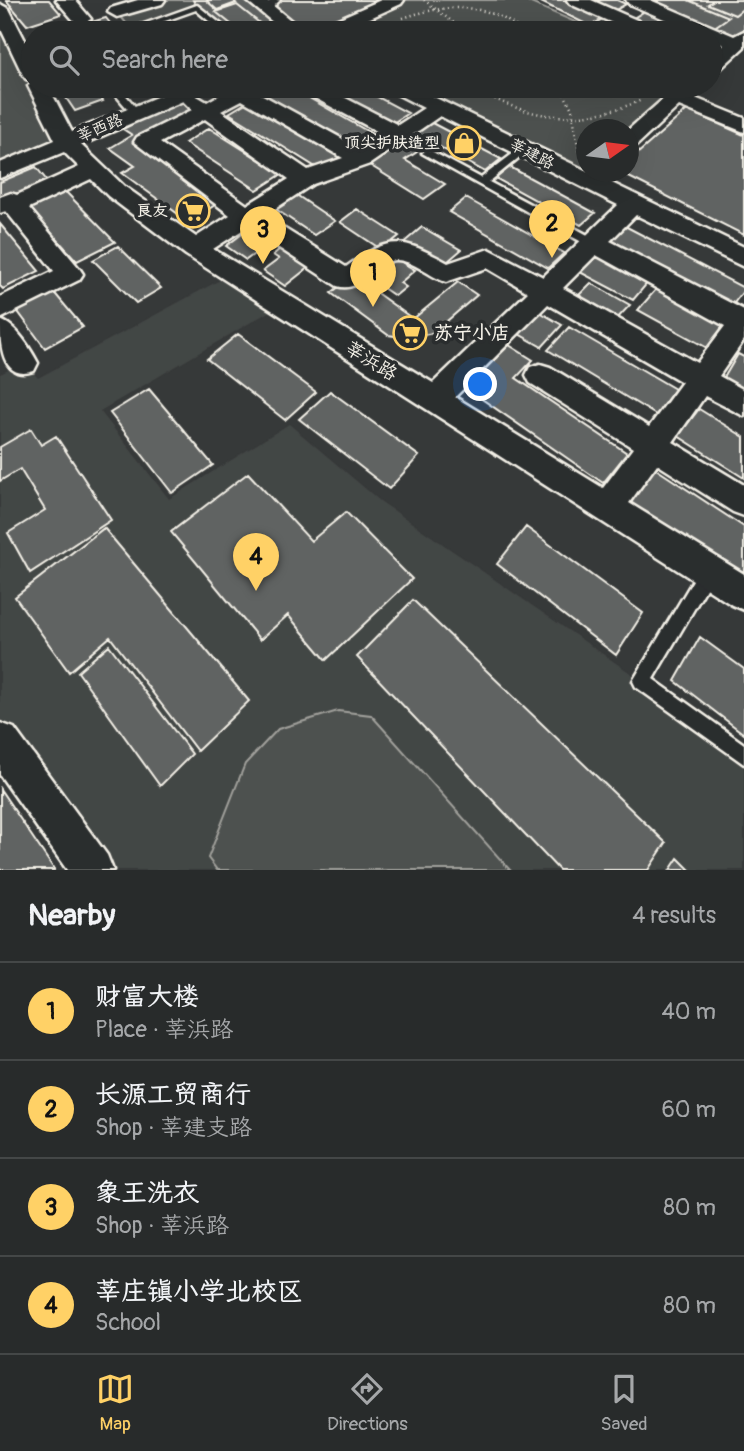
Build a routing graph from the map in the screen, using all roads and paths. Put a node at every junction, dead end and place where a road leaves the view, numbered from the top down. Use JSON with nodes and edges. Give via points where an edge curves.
{"nodes":[{"id":1,"x":65,"y":0,"type":"edge"},
{"id":2,"x":156,"y":0,"type":"edge"},
{"id":3,"x":395,"y":0,"type":"edge"},
{"id":4,"x":424,"y":0,"type":"edge"},
{"id":5,"x":576,"y":0,"type":"edge"},
{"id":6,"x":637,"y":1,"type":"edge"},
{"id":7,"x":266,"y":3,"type":"edge"},
{"id":8,"x":434,"y":8,"type":"junction"},
{"id":9,"x":0,"y":9,"type":"edge"},
{"id":10,"x":117,"y":12,"type":"dead end"},
{"id":11,"x":614,"y":17,"type":"junction"},
{"id":12,"x":82,"y":19,"type":"dead end"},
{"id":13,"x":157,"y":21,"type":"edge"},
{"id":14,"x":214,"y":21,"type":"edge"},
{"id":15,"x":285,"y":21,"type":"edge"},
{"id":16,"x":349,"y":21,"type":"edge"},
{"id":17,"x":396,"y":21,"type":"edge"},
{"id":18,"x":451,"y":21,"type":"edge"},
{"id":19,"x":510,"y":21,"type":"edge"},
{"id":20,"x":623,"y":21,"type":"edge"},
{"id":21,"x":688,"y":21,"type":"edge"},
{"id":22,"x":723,"y":34,"type":"edge"},
{"id":23,"x":740,"y":41,"type":"edge"},
{"id":24,"x":21,"y":51,"type":"edge"},
{"id":25,"x":723,"y":55,"type":"edge"},
{"id":26,"x":44,"y":98,"type":"edge"},
{"id":27,"x":123,"y":98,"type":"edge"},
{"id":28,"x":165,"y":98,"type":"edge"},
{"id":29,"x":189,"y":98,"type":"edge"},
{"id":30,"x":229,"y":98,"type":"edge"},
{"id":31,"x":262,"y":98,"type":"edge"},
{"id":32,"x":330,"y":98,"type":"edge"},
{"id":33,"x":421,"y":98,"type":"edge"},
{"id":34,"x":490,"y":98,"type":"edge"},
{"id":35,"x":567,"y":98,"type":"edge"},
{"id":36,"x":656,"y":98,"type":"edge"},
{"id":37,"x":668,"y":98,"type":"edge"},
{"id":38,"x":688,"y":98,"type":"edge"},
{"id":39,"x":439,"y":107,"type":"junction"},
{"id":40,"x":206,"y":110,"type":"junction"},
{"id":41,"x":135,"y":113,"type":"junction"},
{"id":42,"x":574,"y":120,"type":"junction"},
{"id":43,"x":744,"y":127,"type":"edge"},
{"id":44,"x":639,"y":129,"type":"edge"},
{"id":45,"x":576,"y":133,"type":"edge"},
{"id":46,"x":399,"y":134,"type":"junction"},
{"id":47,"x":67,"y":143,"type":"junction"},
{"id":48,"x":523,"y":149,"type":"junction"},
{"id":49,"x":427,"y":153,"type":"dead end"},
{"id":50,"x":362,"y":159,"type":"junction"},
{"id":51,"x":94,"y":169,"type":"junction"},
{"id":52,"x":0,"y":171,"type":"edge"},
{"id":53,"x":576,"y":171,"type":"edge"},
{"id":54,"x":305,"y":179,"type":"junction"},
{"id":55,"x":598,"y":182,"type":"edge"},
{"id":56,"x":482,"y":183,"type":"junction"},
{"id":57,"x":633,"y":204,"type":"junction"},
{"id":58,"x":7,"y":205,"type":"edge"},
{"id":59,"x":247,"y":216,"type":"junction"},
{"id":60,"x":593,"y":243,"type":"junction"},
{"id":61,"x":195,"y":249,"type":"junction"},
{"id":62,"x":744,"y":258,"type":"edge"},
{"id":63,"x":545,"y":291,"type":"junction"},
{"id":64,"x":0,"y":309,"type":"edge"},
{"id":65,"x":743,"y":322,"type":"edge"},
{"id":66,"x":0,"y":330,"type":"edge"},
{"id":67,"x":24,"y":363,"type":"dead end"},
{"id":68,"x":540,"y":375,"type":"dead end"},
{"id":69,"x":700,"y":380,"type":"junction"},
{"id":70,"x":435,"y":400,"type":"junction"},
{"id":71,"x":744,"y":404,"type":"edge"},
{"id":72,"x":652,"y":446,"type":"junction"},
{"id":73,"x":744,"y":502,"type":"edge"},
{"id":74,"x":607,"y":508,"type":"junction"},
{"id":75,"x":708,"y":570,"type":"junction"},
{"id":76,"x":744,"y":593,"type":"edge"},
{"id":77,"x":0,"y":742,"type":"edge"},
{"id":78,"x":744,"y":755,"type":"edge"},
{"id":79,"x":92,"y":870,"type":"edge"}],
"edges":[{"from":1,"to":12,"type":"street"},
{"from":2,"to":10,"type":"street"},
{"from":3,"to":16,"type":"street"},
{"from":4,"to":8,"type":"path"},
{"from":5,"to":11,"type":"street"},
{"from":6,"to":11,"type":"street"},
{"from":6,"to":21,"type":"street"},
{"from":7,"to":15,"type":"street"},
{"from":8,"to":17,"type":"path"},
{"from":8,"to":18,"type":"path"},
{"from":8,"to":19,"type":"path","via":[[474,5],[499,12]]},
{"from":9,"to":24,"type":"street"},
{"from":11,"to":20,"type":"street"},
{"from":13,"to":14,"type":"lane","via":[[197,7]]},
{"from":22,"to":23,"type":"street"},
{"from":23,"to":25,"type":"street"},
{"from":26,"to":47,"type":"street","name":"莘浜路"},
{"from":27,"to":41,"type":"lane"},
{"from":28,"to":41,"type":"street","name":"莘西路"},
{"from":29,"to":40,"type":"street"},
{"from":30,"to":40,"type":"street"},
{"from":31,"to":50,"type":"street"},
{"from":32,"to":46,"type":"street"},
{"from":33,"to":39,"type":"street","name":"莘建路"},
{"from":34,"to":42,"type":"path","via":[[517,110]]},
{"from":35,"to":42,"type":"path"},
{"from":36,"to":42,"type":"path"},
{"from":37,"to":44,"type":"street"},
{"from":38,"to":43,"type":"street"},
{"from":39,"to":46,"type":"street"},
{"from":39,"to":48,"type":"street","name":"莘建路"},
{"from":40,"to":54,"type":"street"},
{"from":40,"to":59,"type":"street","via":[[145,142]]},
{"from":41,"to":47,"type":"street","name":"莘西路"},
{"from":42,"to":45,"type":"path"},
{"from":46,"to":50,"type":"street"},
{"from":47,"to":51,"type":"street","name":"莘浜路"},
{"from":47,"to":52,"type":"street","name":"莘西路"},
{"from":48,"to":53,"type":"street","name":"莘建路"},
{"from":48,"to":56,"type":"lane"},
{"from":49,"to":56,"type":"lane"},
{"from":50,"to":54,"type":"street"},
{"from":51,"to":58,"type":"street"},
{"from":51,"to":61,"type":"street","name":"莘浜路","via":[[116,191]]},
{"from":54,"to":59,"type":"street"},
{"from":55,"to":57,"type":"street","name":"莘建路"},
{"from":56,"to":60,"type":"lane"},
{"from":57,"to":60,"type":"street"},
{"from":57,"to":62,"type":"street","name":"莘建路"},
{"from":58,"to":64,"type":"street","via":[[70,274]]},
{"from":59,"to":61,"type":"street"},
{"from":59,"to":63,"type":"street","via":[[346,279],[384,252],[408,252],[446,273],[489,258]]},
{"from":60,"to":63,"type":"street"},
{"from":60,"to":65,"type":"street"},
{"from":61,"to":70,"type":"street","name":"莘浜路"},
{"from":63,"to":69,"type":"street"},
{"from":63,"to":70,"type":"street"},
{"from":65,"to":69,"type":"street"},
{"from":66,"to":67,"type":"street"},
{"from":68,"to":72,"type":"street"},
{"from":69,"to":71,"type":"street"},
{"from":69,"to":72,"type":"street"},
{"from":70,"to":74,"type":"street","name":"莘浜路"},
{"from":72,"to":73,"type":"street"},
{"from":72,"to":74,"type":"street"},
{"from":74,"to":75,"type":"street","name":"莘浜路"},
{"from":75,"to":76,"type":"street","name":"莘浜路"},
{"from":75,"to":78,"type":"lane","via":[[642,681]]},
{"from":77,"to":79,"type":"street"}]}
